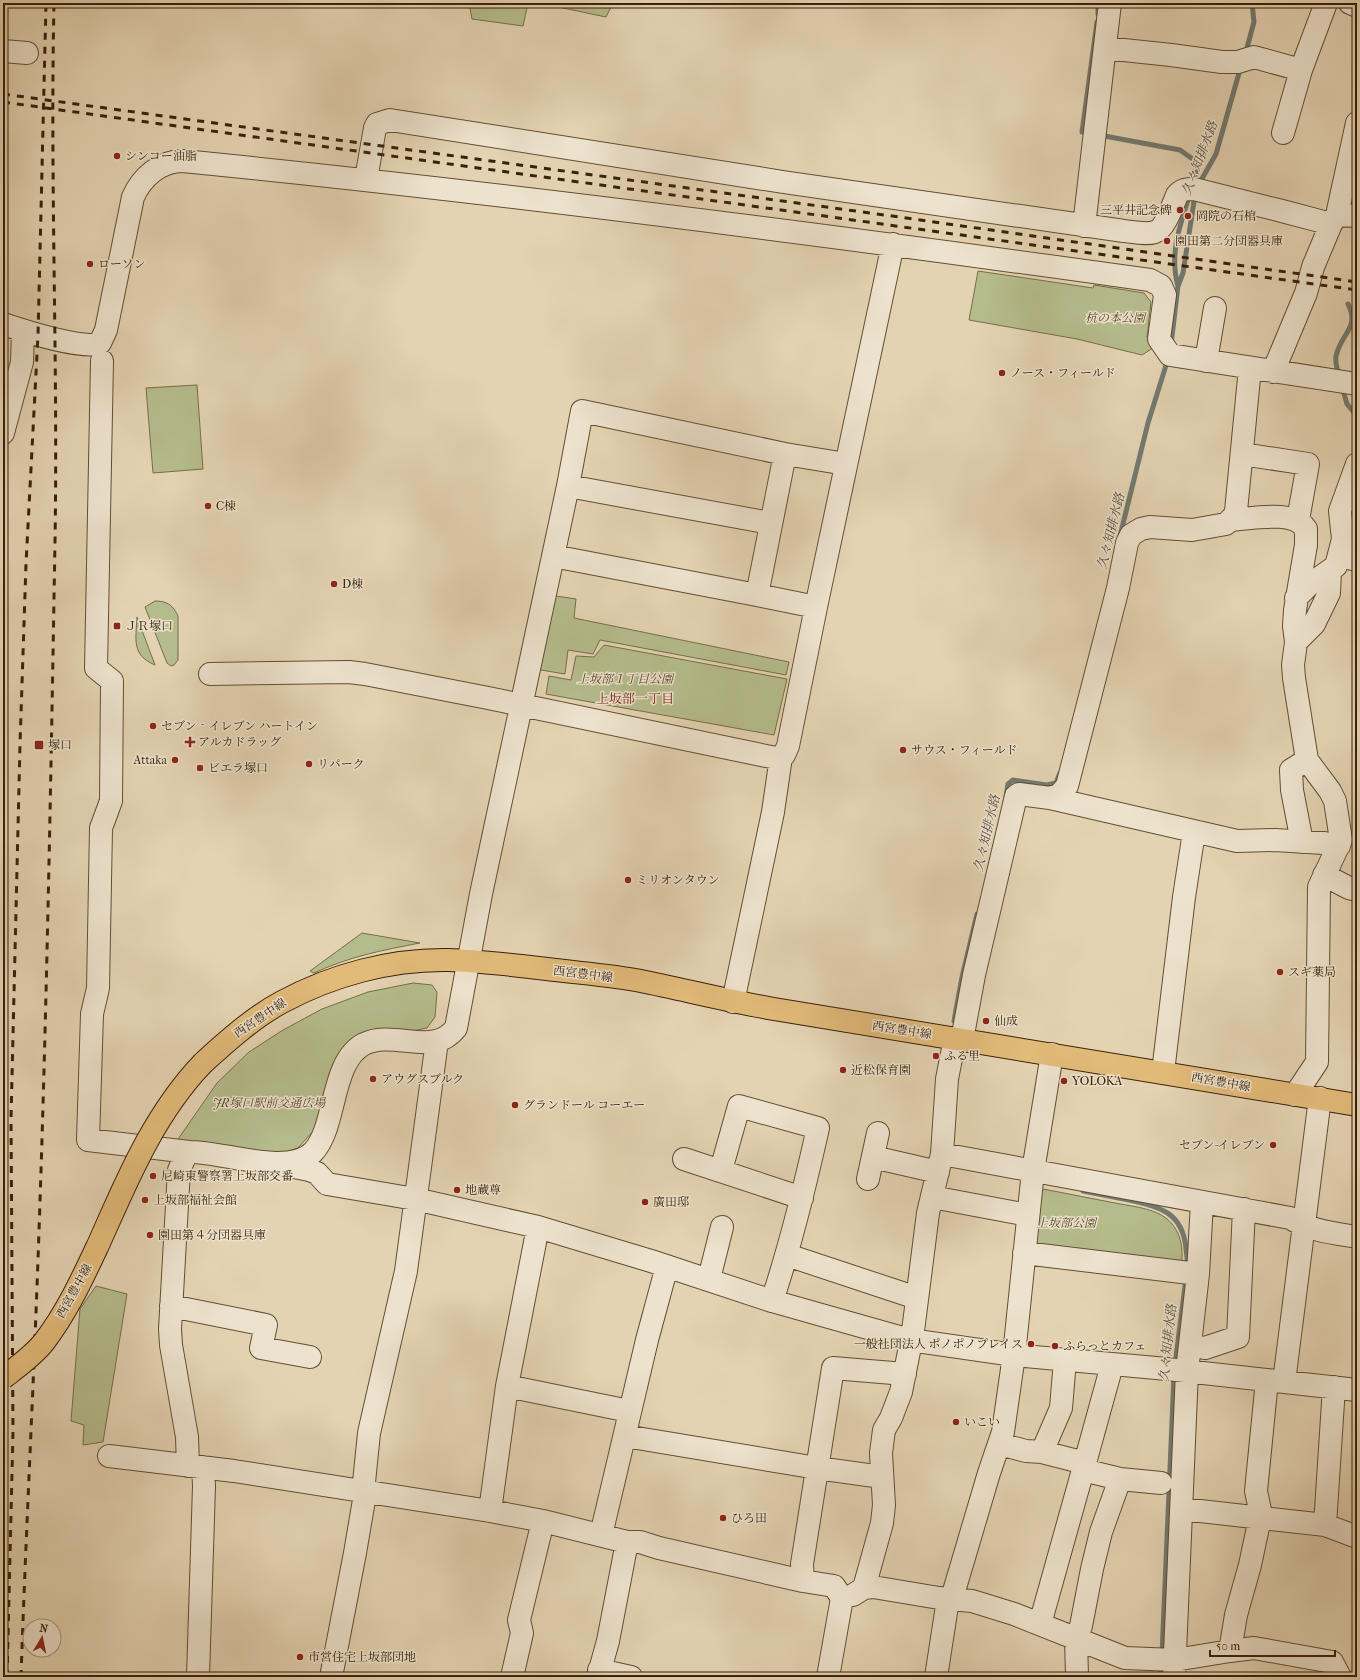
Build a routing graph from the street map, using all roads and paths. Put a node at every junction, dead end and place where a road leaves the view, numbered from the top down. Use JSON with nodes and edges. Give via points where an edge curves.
{"nodes":[{"id":1,"x":1110,"y":3,"type":"edge"},
{"id":2,"x":1326,"y":3,"type":"edge"},
{"id":3,"x":1350,"y":3,"type":"edge"},
{"id":4,"x":1357,"y":6,"type":"edge"},
{"id":5,"x":1105,"y":48,"type":"junction"},
{"id":6,"x":3,"y":51,"type":"edge"},
{"id":7,"x":27,"y":53,"type":"dead end"},
{"id":8,"x":1302,"y":70,"type":"junction"},
{"id":9,"x":1281,"y":124,"type":"dead end"},
{"id":10,"x":1357,"y":127,"type":"edge"},
{"id":11,"x":366,"y":179,"type":"junction"},
{"id":12,"x":1342,"y":218,"type":"edge"},
{"id":13,"x":1084,"y":226,"type":"junction"},
{"id":14,"x":893,"y":244,"type":"junction"},
{"id":15,"x":1215,"y":308,"type":"dead end"},
{"id":16,"x":13,"y":328,"type":"edge"},
{"id":17,"x":102,"y":361,"type":"dead end"},
{"id":18,"x":1206,"y":361,"type":"junction"},
{"id":19,"x":1250,"y":368,"type":"junction"},
{"id":20,"x":1274,"y":372,"type":"junction"},
{"id":21,"x":1346,"y":382,"type":"edge"},
{"id":22,"x":3,"y":433,"type":"edge"},
{"id":23,"x":785,"y":454,"type":"junction"},
{"id":24,"x":1242,"y":454,"type":"junction"},
{"id":25,"x":846,"y":464,"type":"junction"},
{"id":26,"x":1357,"y":464,"type":"edge"},
{"id":27,"x":568,"y":486,"type":"junction"},
{"id":28,"x":1230,"y":520,"type":"junction"},
{"id":29,"x":1298,"y":520,"type":"junction"},
{"id":30,"x":770,"y":523,"type":"junction"},
{"id":31,"x":553,"y":556,"type":"junction"},
{"id":32,"x":1349,"y":556,"type":"edge"},
{"id":33,"x":1330,"y":571,"type":"junction"},
{"id":34,"x":757,"y":595,"type":"junction"},
{"id":35,"x":1296,"y":598,"type":"junction"},
{"id":36,"x":816,"y":607,"type":"junction"},
{"id":37,"x":1296,"y":642,"type":"junction"},
{"id":38,"x":210,"y":674,"type":"dead end"},
{"id":39,"x":520,"y":706,"type":"junction"},
{"id":40,"x":781,"y":757,"type":"junction"},
{"id":41,"x":1307,"y":760,"type":"junction"},
{"id":42,"x":1050,"y":798,"type":"junction"},
{"id":43,"x":1194,"y":832,"type":"junction"},
{"id":44,"x":1302,"y":842,"type":"junction"},
{"id":45,"x":1339,"y":846,"type":"junction"},
{"id":46,"x":1324,"y":875,"type":"junction"},
{"id":47,"x":1357,"y":890,"type":"edge"},
{"id":48,"x":469,"y":961,"type":"junction"},
{"id":49,"x":733,"y":1002,"type":"junction"},
{"id":50,"x":958,"y":1039,"type":"junction"},
{"id":51,"x":437,"y":1042,"type":"junction"},
{"id":52,"x":1052,"y":1054,"type":"junction"},
{"id":53,"x":1163,"y":1072,"type":"junction"},
{"id":54,"x":1295,"y":1094,"type":"junction"},
{"id":55,"x":1320,"y":1098,"type":"junction"},
{"id":56,"x":1357,"y":1105,"type":"edge"},
{"id":57,"x":878,"y":1133,"type":"dead end"},
{"id":58,"x":189,"y":1152,"type":"junction"},
{"id":59,"x":873,"y":1157,"type":"junction"},
{"id":60,"x":684,"y":1159,"type":"dead end"},
{"id":61,"x":940,"y":1161,"type":"junction"},
{"id":62,"x":281,"y":1164,"type":"junction"},
{"id":63,"x":721,"y":1170,"type":"junction"},
{"id":64,"x":1033,"y":1178,"type":"junction"},
{"id":65,"x":868,"y":1179,"type":"dead end"},
{"id":66,"x":932,"y":1197,"type":"junction"},
{"id":67,"x":802,"y":1198,"type":"junction"},
{"id":68,"x":415,"y":1199,"type":"junction"},
{"id":69,"x":1202,"y":1202,"type":"junction"},
{"id":70,"x":1244,"y":1209,"type":"junction"},
{"id":71,"x":1028,"y":1215,"type":"junction"},
{"id":72,"x":1303,"y":1226,"type":"junction"},
{"id":73,"x":722,"y":1227,"type":"dead end"},
{"id":74,"x":538,"y":1228,"type":"junction"},
{"id":75,"x":1357,"y":1237,"type":"edge"},
{"id":76,"x":1024,"y":1253,"type":"junction"},
{"id":77,"x":787,"y":1255,"type":"junction"},
{"id":78,"x":667,"y":1266,"type":"junction"},
{"id":79,"x":1190,"y":1273,"type":"junction"},
{"id":80,"x":708,"y":1279,"type":"junction"},
{"id":81,"x":917,"y":1298,"type":"junction"},
{"id":82,"x":772,"y":1301,"type":"junction"},
{"id":83,"x":171,"y":1306,"type":"junction"},
{"id":84,"x":910,"y":1340,"type":"junction"},
{"id":85,"x":1190,"y":1345,"type":"junction"},
{"id":86,"x":1014,"y":1355,"type":"junction"},
{"id":87,"x":310,"y":1357,"type":"dead end"},
{"id":88,"x":1065,"y":1360,"type":"junction"},
{"id":89,"x":1112,"y":1365,"type":"junction"},
{"id":90,"x":1179,"y":1370,"type":"junction"},
{"id":91,"x":905,"y":1374,"type":"junction"},
{"id":92,"x":3,"y":1378,"type":"edge"},
{"id":93,"x":1275,"y":1381,"type":"junction"},
{"id":94,"x":507,"y":1386,"type":"junction"},
{"id":95,"x":1334,"y":1387,"type":"junction"},
{"id":96,"x":1357,"y":1390,"type":"edge"},
{"id":97,"x":629,"y":1411,"type":"junction"},
{"id":98,"x":625,"y":1436,"type":"junction"},
{"id":99,"x":999,"y":1444,"type":"junction"},
{"id":100,"x":1042,"y":1452,"type":"junction"},
{"id":101,"x":109,"y":1456,"type":"dead end"},
{"id":102,"x":195,"y":1466,"type":"junction"},
{"id":103,"x":1084,"y":1466,"type":"junction"},
{"id":104,"x":817,"y":1468,"type":"junction"},
{"id":105,"x":882,"y":1477,"type":"junction"},
{"id":106,"x":1120,"y":1479,"type":"junction"},
{"id":107,"x":1161,"y":1483,"type":"dead end"},
{"id":108,"x":363,"y":1492,"type":"junction"},
{"id":109,"x":1182,"y":1509,"type":"junction"},
{"id":110,"x":490,"y":1511,"type":"junction"},
{"id":111,"x":1260,"y":1518,"type":"junction"},
{"id":112,"x":543,"y":1521,"type":"junction"},
{"id":113,"x":1325,"y":1524,"type":"junction"},
{"id":114,"x":601,"y":1535,"type":"junction"},
{"id":115,"x":1357,"y":1537,"type":"edge"},
{"id":116,"x":627,"y":1542,"type":"junction"},
{"id":117,"x":802,"y":1581,"type":"junction"},
{"id":118,"x":864,"y":1588,"type":"junction"},
{"id":119,"x":842,"y":1598,"type":"junction"},
{"id":120,"x":952,"y":1598,"type":"junction"},
{"id":121,"x":1040,"y":1624,"type":"junction"},
{"id":122,"x":1076,"y":1638,"type":"junction"},
{"id":123,"x":1230,"y":1650,"type":"junction"},
{"id":124,"x":1168,"y":1664,"type":"edge"},
{"id":125,"x":599,"y":1673,"type":"edge"},
{"id":126,"x":198,"y":1677,"type":"edge"},
{"id":127,"x":331,"y":1677,"type":"edge"},
{"id":128,"x":512,"y":1677,"type":"edge"},
{"id":129,"x":631,"y":1677,"type":"edge"},
{"id":130,"x":828,"y":1677,"type":"edge"},
{"id":131,"x":936,"y":1677,"type":"edge"},
{"id":132,"x":1077,"y":1677,"type":"edge"},
{"id":133,"x":1340,"y":1677,"type":"edge"}],
"edges":[{"from":1,"to":5,"type":"street"},
{"from":2,"to":8,"type":"street"},
{"from":3,"to":4,"type":"street"},
{"from":5,"to":8,"type":"street","via":[[1222,62],[1238,62],[1254,57]]},
{"from":5,"to":13,"type":"street"},
{"from":6,"to":7,"type":"street"},
{"from":8,"to":9,"type":"street"},
{"from":10,"to":12,"type":"street"},
{"from":11,"to":13,"type":"street","via":[[375,128],[377,124],[390,120],[760,179]]},
{"from":11,"to":14,"type":"street"},
{"from":11,"to":16,"type":"street","via":[[174,161],[159,167],[143,181],[133,197],[106,330],[100,343],[89,346]]},
{"from":12,"to":13,"type":"street","via":[[1268,207],[1186,189],[1177,195],[1157,232],[1124,232]]},
{"from":12,"to":20,"type":"street","via":[[1313,267],[1306,293]]},
{"from":14,"to":18,"type":"street","via":[[1150,280],[1162,286],[1165,295],[1159,339],[1170,356]]},
{"from":14,"to":25,"type":"street"},
{"from":15,"to":18,"type":"street"},
{"from":16,"to":22,"type":"street","via":[[22,362]]},
{"from":17,"to":58,"type":"street","via":[[95,676],[112,682],[111,801],[101,828],[98,988],[92,1014],[88,1140]]},
{"from":18,"to":19,"type":"street"},
{"from":19,"to":20,"type":"street"},
{"from":19,"to":24,"type":"street"},
{"from":20,"to":21,"type":"street"},
{"from":23,"to":25,"type":"street"},
{"from":23,"to":27,"type":"street","via":[[582,410]]},
{"from":23,"to":30,"type":"street"},
{"from":24,"to":28,"type":"street","via":[[1236,511]]},
{"from":24,"to":29,"type":"street","via":[[1308,464]]},
{"from":25,"to":36,"type":"street"},
{"from":26,"to":32,"type":"street","via":[[1340,511],[1343,539]]},
{"from":27,"to":30,"type":"street"},
{"from":27,"to":31,"type":"street"},
{"from":28,"to":29,"type":"street","via":[[1277,517]]},
{"from":28,"to":42,"type":"street","via":[[1226,524],[1192,530],[1150,527],[1141,529],[1131,536],[1127,543],[1118,588],[1067,786],[1059,795]]},
{"from":29,"to":35,"type":"street","via":[[1306,529],[1306,537]]},
{"from":30,"to":34,"type":"street"},
{"from":31,"to":34,"type":"street"},
{"from":31,"to":39,"type":"street"},
{"from":32,"to":33,"type":"street"},
{"from":33,"to":35,"type":"street","via":[[1309,585]]},
{"from":33,"to":37,"type":"street","via":[[1329,593],[1314,624]]},
{"from":34,"to":36,"type":"street"},
{"from":35,"to":37,"type":"street"},
{"from":36,"to":40,"type":"street","via":[[788,746]]},
{"from":37,"to":41,"type":"street","via":[[1293,665]]},
{"from":38,"to":39,"type":"street","via":[[349,672],[380,676]]},
{"from":39,"to":40,"type":"street"},
{"from":39,"to":48,"type":"street"},
{"from":40,"to":49,"type":"street","via":[[773,812]]},
{"from":41,"to":44,"type":"street","via":[[1291,770],[1292,790]]},
{"from":41,"to":45,"type":"street","via":[[1330,791],[1334,801],[1341,840]]},
{"from":42,"to":43,"type":"street"},
{"from":42,"to":50,"type":"street","via":[[1019,794],[1016,796]]},
{"from":43,"to":44,"type":"street","via":[[1237,841]]},
{"from":43,"to":53,"type":"street"},
{"from":44,"to":45,"type":"street"},
{"from":45,"to":46,"type":"street"},
{"from":46,"to":47,"type":"street"},
{"from":46,"to":54,"type":"street","via":[[1319,887],[1317,1062]]},
{"from":48,"to":49,"type":"main road","name":"西宮豊中線","via":[[639,981]]},
{"from":48,"to":51,"type":"street","via":[[456,1028]]},
{"from":48,"to":92,"type":"main road","name":"西宮豊中線","bridge":true,"via":[[400,963],[367,969],[331,980],[281,1002],[236,1033],[203,1063],[174,1097],[149,1136],[68,1305],[44,1342]]},
{"from":49,"to":50,"type":"main road","name":"西宮豊中線"},
{"from":50,"to":52,"type":"main road","name":"西宮豊中線"},
{"from":50,"to":61,"type":"street","via":[[947,1079]]},
{"from":51,"to":62,"type":"street","via":[[418,1043],[390,1038],[375,1040],[358,1048],[345,1064],[322,1137],[314,1151],[297,1162]]},
{"from":51,"to":68,"type":"street"},
{"from":52,"to":53,"type":"main road","name":"西宮豊中線"},
{"from":52,"to":64,"type":"street"},
{"from":53,"to":54,"type":"main road","name":"西宮豊中線"},
{"from":54,"to":55,"type":"main road","name":"西宮豊中線"},
{"from":55,"to":56,"type":"main road","name":"西宮豊中線"},
{"from":55,"to":72,"type":"street"},
{"from":57,"to":59,"type":"street"},
{"from":58,"to":62,"type":"street"},
{"from":58,"to":83,"type":"street","via":[[180,1170]]},
{"from":59,"to":61,"type":"street"},
{"from":59,"to":65,"type":"street"},
{"from":60,"to":63,"type":"street"},
{"from":61,"to":64,"type":"street"},
{"from":61,"to":66,"type":"street"},
{"from":62,"to":68,"type":"street","via":[[317,1173],[327,1184]]},
{"from":63,"to":67,"type":"street"},
{"from":63,"to":67,"type":"street","via":[[739,1106],[818,1128]]},
{"from":64,"to":69,"type":"street"},
{"from":64,"to":71,"type":"street"},
{"from":66,"to":71,"type":"street"},
{"from":66,"to":81,"type":"street"},
{"from":67,"to":77,"type":"street"},
{"from":68,"to":74,"type":"street"},
{"from":68,"to":108,"type":"street","via":[[406,1271],[369,1433]]},
{"from":69,"to":70,"type":"street"},
{"from":69,"to":79,"type":"street"},
{"from":70,"to":72,"type":"street","via":[[1290,1218]]},
{"from":70,"to":85,"type":"street","via":[[1238,1337],[1205,1348]]},
{"from":71,"to":76,"type":"street"},
{"from":72,"to":75,"type":"street"},
{"from":72,"to":93,"type":"street","via":[[1296,1290]]},
{"from":73,"to":80,"type":"street"},
{"from":74,"to":78,"type":"street"},
{"from":74,"to":94,"type":"street"},
{"from":76,"to":79,"type":"street"},
{"from":76,"to":86,"type":"street"},
{"from":77,"to":81,"type":"street"},
{"from":77,"to":82,"type":"street"},
{"from":78,"to":80,"type":"street"},
{"from":78,"to":97,"type":"street"},
{"from":79,"to":85,"type":"street"},
{"from":80,"to":82,"type":"street"},
{"from":81,"to":84,"type":"street"},
{"from":82,"to":84,"type":"street"},
{"from":83,"to":87,"type":"street","via":[[266,1325],[261,1348]]},
{"from":83,"to":102,"type":"street","via":[[171,1345],[187,1437]]},
{"from":84,"to":86,"type":"street"},
{"from":84,"to":91,"type":"street"},
{"from":85,"to":90,"type":"street"},
{"from":86,"to":88,"type":"street"},
{"from":86,"to":99,"type":"street"},
{"from":88,"to":89,"type":"street"},
{"from":88,"to":100,"type":"street","via":[[1061,1408]]},
{"from":89,"to":90,"type":"street"},
{"from":89,"to":103,"type":"street"},
{"from":90,"to":93,"type":"street"},
{"from":90,"to":109,"type":"street"},
{"from":91,"to":104,"type":"street","via":[[833,1368]]},
{"from":91,"to":105,"type":"street","via":[[897,1405],[884,1430],[881,1453]]},
{"from":93,"to":95,"type":"street"},
{"from":93,"to":111,"type":"street","via":[[1256,1491]]},
{"from":94,"to":97,"type":"street"},
{"from":94,"to":110,"type":"street"},
{"from":95,"to":96,"type":"street"},
{"from":95,"to":113,"type":"street"},
{"from":97,"to":98,"type":"street"},
{"from":98,"to":104,"type":"street"},
{"from":98,"to":114,"type":"street"},
{"from":99,"to":100,"type":"street"},
{"from":99,"to":120,"type":"street"},
{"from":100,"to":103,"type":"street"},
{"from":101,"to":102,"type":"street"},
{"from":102,"to":108,"type":"street"},
{"from":102,"to":126,"type":"street","via":[[204,1486]]},
{"from":103,"to":106,"type":"street"},
{"from":103,"to":121,"type":"street"},
{"from":104,"to":105,"type":"street"},
{"from":104,"to":117,"type":"street","via":[[802,1564]]},
{"from":105,"to":118,"type":"street","via":[[882,1523]]},
{"from":106,"to":107,"type":"street"},
{"from":106,"to":122,"type":"street","via":[[1101,1532],[1081,1626]]},
{"from":108,"to":110,"type":"street"},
{"from":108,"to":127,"type":"street","via":[[356,1552]]},
{"from":109,"to":111,"type":"street"},
{"from":109,"to":124,"type":"street"},
{"from":110,"to":112,"type":"street"},
{"from":111,"to":113,"type":"street"},
{"from":111,"to":123,"type":"street"},
{"from":112,"to":114,"type":"street"},
{"from":112,"to":128,"type":"street","via":[[520,1620],[522,1633]]},
{"from":113,"to":115,"type":"street"},
{"from":114,"to":116,"type":"street"},
{"from":116,"to":117,"type":"street","via":[[640,1542]]},
{"from":116,"to":125,"type":"street","via":[[608,1641]]},
{"from":117,"to":119,"type":"street","via":[[834,1586]]},
{"from":118,"to":119,"type":"street"},
{"from":118,"to":120,"type":"street"},
{"from":119,"to":130,"type":"street"},
{"from":120,"to":121,"type":"street","via":[[972,1601]]},
{"from":120,"to":131,"type":"street","via":[[947,1606]]},
{"from":121,"to":122,"type":"street"},
{"from":122,"to":124,"type":"street","via":[[1125,1658]]},
{"from":122,"to":132,"type":"street"},
{"from":123,"to":124,"type":"street"},
{"from":123,"to":133,"type":"street","via":[[1254,1648],[1332,1662]]},
{"from":125,"to":129,"type":"street"}]}
